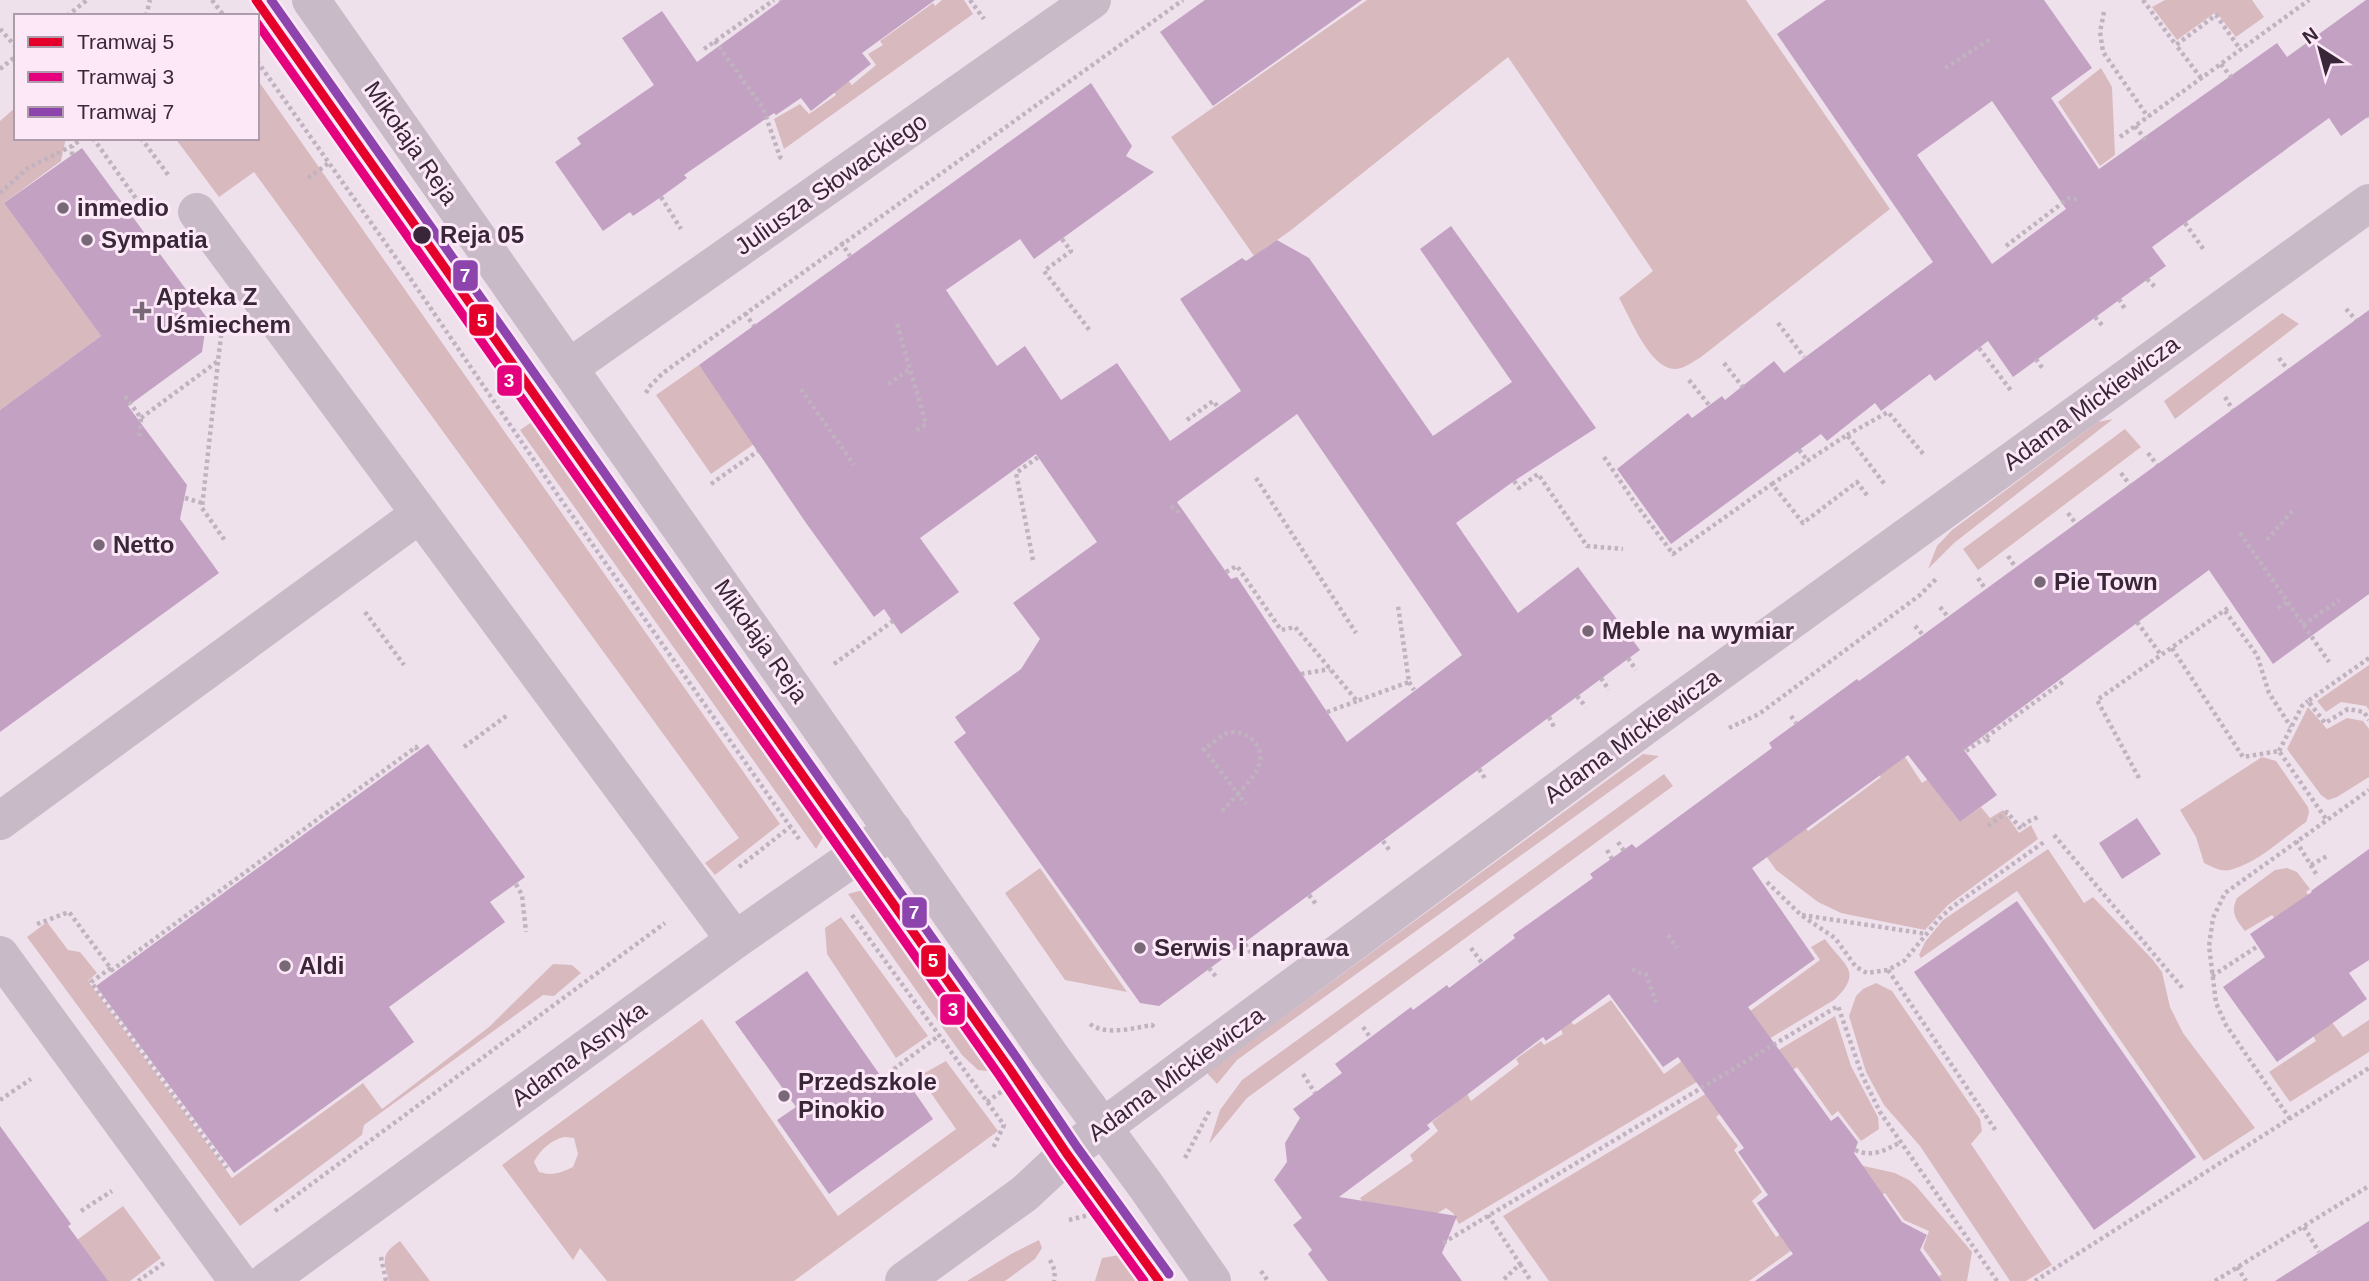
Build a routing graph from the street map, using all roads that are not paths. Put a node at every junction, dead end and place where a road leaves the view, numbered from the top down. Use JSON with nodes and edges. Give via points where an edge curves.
{"nodes":[{"id":1,"x":311,"y":0,"type":"edge"},
{"id":2,"x":1092,"y":0,"type":"edge"},
{"id":3,"x":2369,"y":203,"type":"edge"},
{"id":4,"x":197,"y":212,"type":"dead end"},
{"id":5,"x":569,"y":367,"type":"junction"},
{"id":6,"x":420,"y":514,"type":"junction"},
{"id":7,"x":0,"y":821,"type":"edge"},
{"id":8,"x":893,"y":830,"type":"junction"},
{"id":9,"x":735,"y":940,"type":"junction"},
{"id":10,"x":0,"y":955,"type":"edge"},
{"id":11,"x":1102,"y":1128,"type":"junction"},
{"id":12,"x":223,"y":1260,"type":"edge"},
{"id":13,"x":267,"y":1281,"type":"edge"},
{"id":14,"x":904,"y":1281,"type":"edge"},
{"id":15,"x":1212,"y":1281,"type":"edge"}],
"edges":[{"from":1,"to":5,"type":"street","name":"Mikołaja Reja"},
{"from":2,"to":5,"type":"street","name":"Juliusza Słowackiego"},
{"from":3,"to":11,"type":"street","name":"Adama Mickiewicza","via":[[1671,706]]},
{"from":4,"to":6,"type":"street"},
{"from":5,"to":8,"type":"street","name":"Mikołaja Reja"},
{"from":6,"to":7,"type":"street"},
{"from":6,"to":9,"type":"street"},
{"from":8,"to":9,"type":"street","name":"Adama Asnyka"},
{"from":8,"to":11,"type":"street","name":"Mikołaja Reja"},
{"from":9,"to":13,"type":"street","name":"Adama Asnyka"},
{"from":10,"to":12,"type":"street"},
{"from":11,"to":14,"type":"street","name":"Adama Mickiewicza","via":[[1024,1194]]},
{"from":11,"to":15,"type":"street","name":"Mikołaja Reja"}]}
